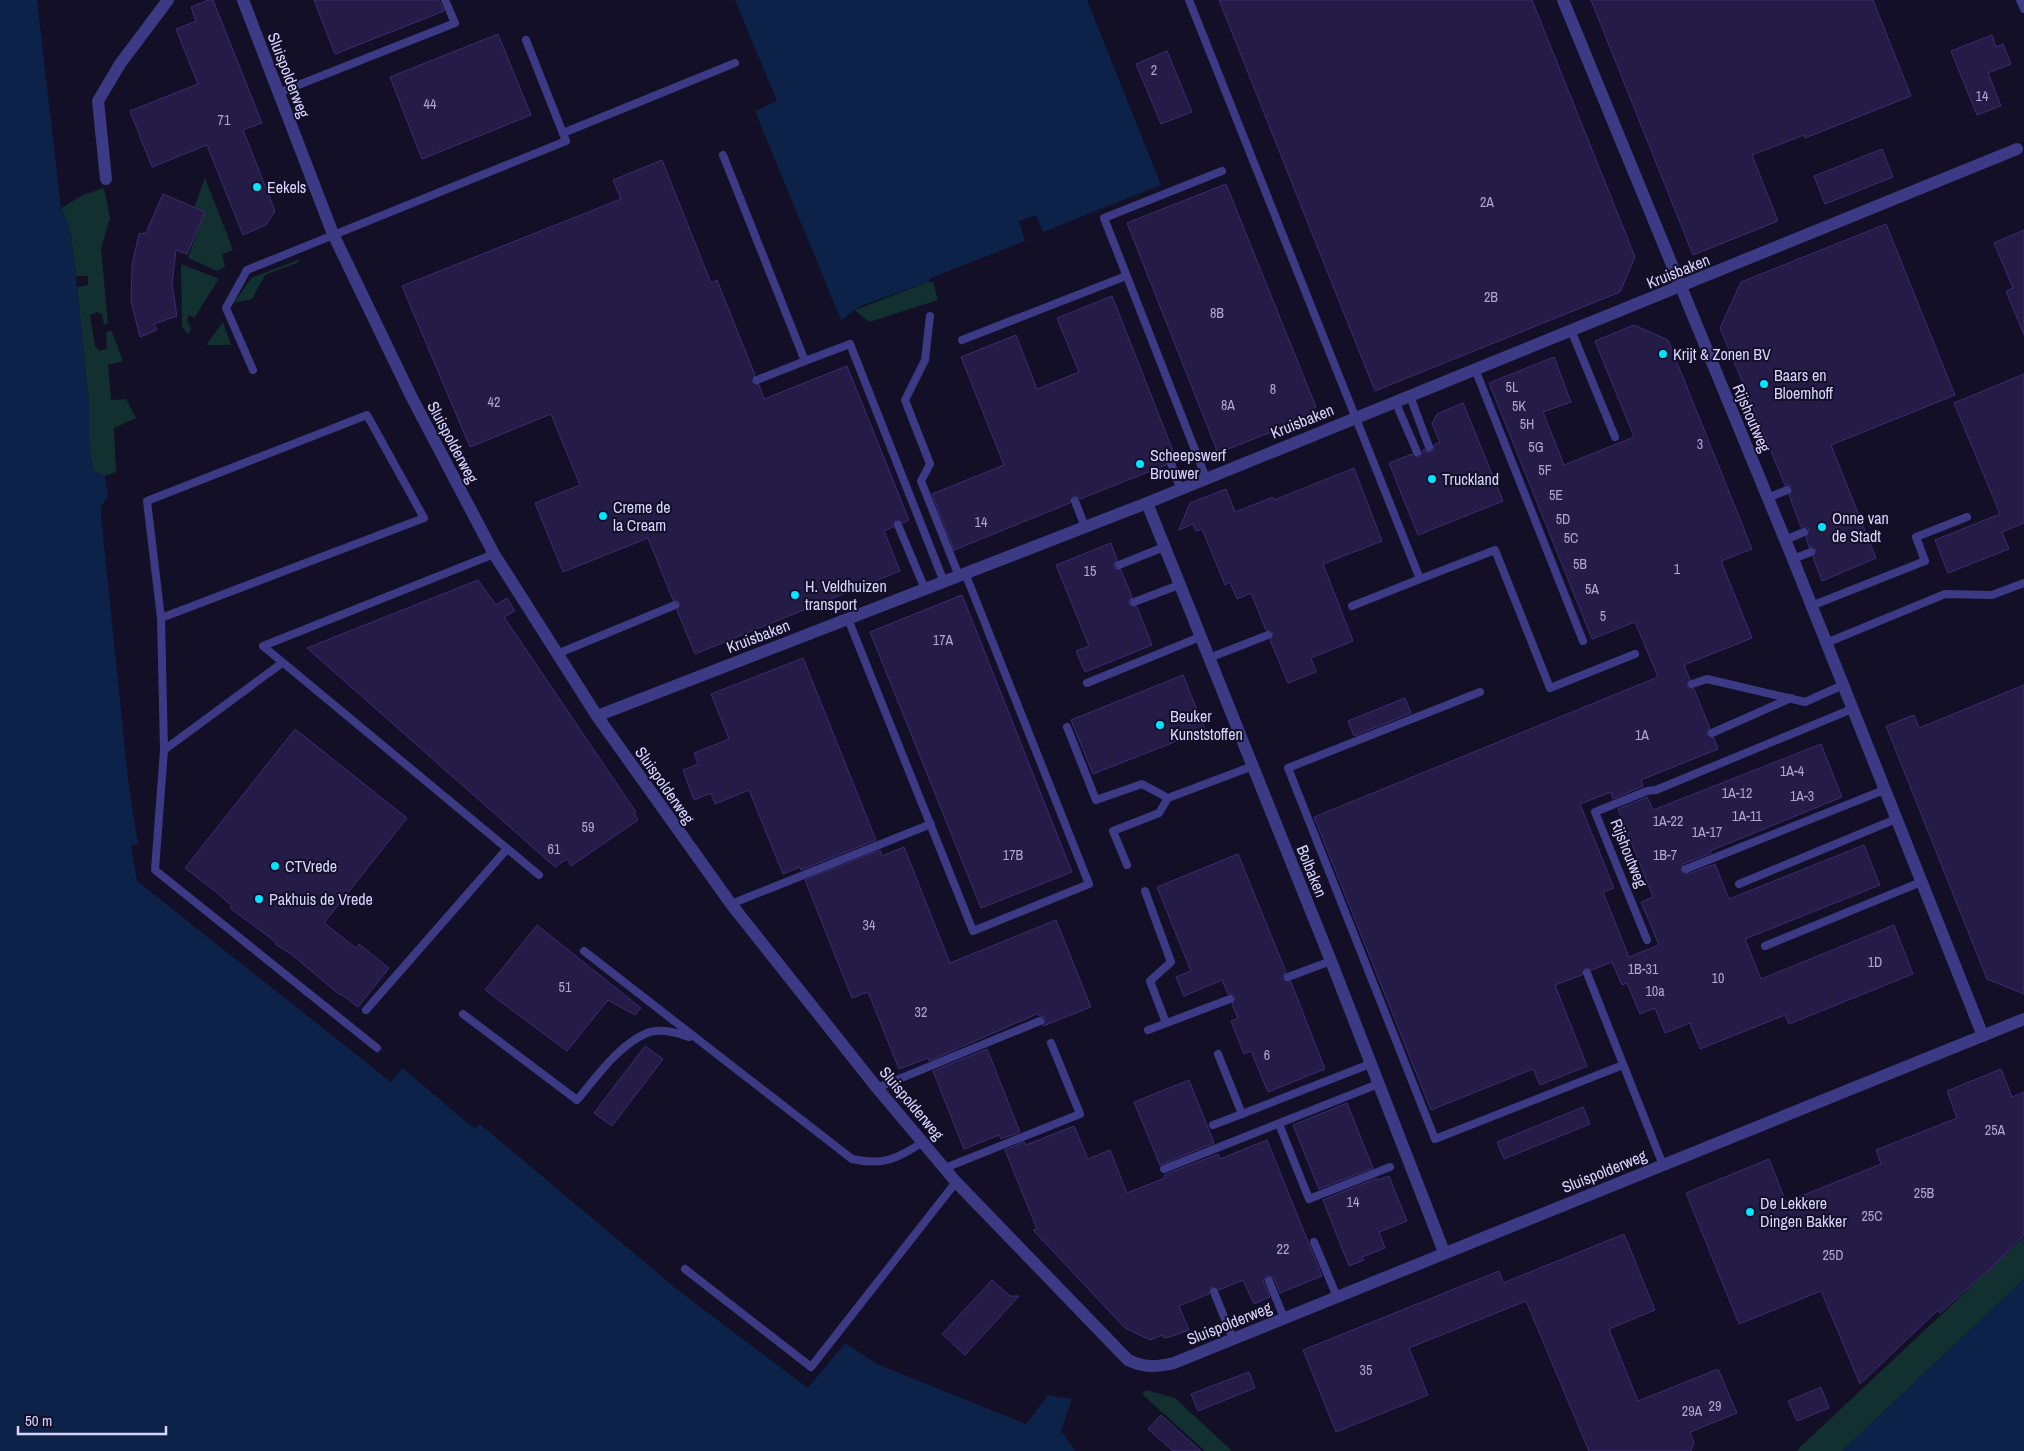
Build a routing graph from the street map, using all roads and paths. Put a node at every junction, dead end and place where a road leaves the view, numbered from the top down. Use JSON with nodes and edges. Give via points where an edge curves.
{"nodes":[{"id":1,"x":168,"y":0,"type":"edge"},
{"id":2,"x":243,"y":0,"type":"edge"},
{"id":3,"x":445,"y":0,"type":"edge"},
{"id":4,"x":1189,"y":0,"type":"edge"},
{"id":5,"x":1563,"y":0,"type":"edge"},
{"id":6,"x":2020,"y":0,"type":"edge"},
{"id":7,"x":2024,"y":9,"type":"edge"},
{"id":8,"x":526,"y":40,"type":"dead end"},
{"id":9,"x":735,"y":64,"type":"dead end"},
{"id":10,"x":278,"y":93,"type":"junction"},
{"id":11,"x":563,"y":132,"type":"junction"},
{"id":12,"x":2020,"y":148,"type":"edge"},
{"id":13,"x":723,"y":155,"type":"dead end"},
{"id":14,"x":1222,"y":171,"type":"dead end"},
{"id":15,"x":106,"y":179,"type":"dead end"},
{"id":16,"x":333,"y":234,"type":"junction"},
{"id":17,"x":1126,"y":276,"type":"junction"},
{"id":18,"x":1680,"y":288,"type":"junction"},
{"id":19,"x":930,"y":316,"type":"dead end"},
{"id":20,"x":1571,"y":330,"type":"junction"},
{"id":21,"x":962,"y":340,"type":"dead end"},
{"id":22,"x":805,"y":361,"type":"junction"},
{"id":23,"x":1475,"y":369,"type":"junction"},
{"id":24,"x":252,"y":370,"type":"dead end"},
{"id":25,"x":757,"y":380,"type":"dead end"},
{"id":26,"x":1410,"y":396,"type":"junction"},
{"id":27,"x":1395,"y":402,"type":"junction"},
{"id":28,"x":1355,"y":418,"type":"junction"},
{"id":29,"x":1615,"y":437,"type":"dead end"},
{"id":30,"x":1429,"y":447,"type":"dead end"},
{"id":31,"x":1417,"y":452,"type":"dead end"},
{"id":32,"x":1171,"y":463,"type":"dead end"},
{"id":33,"x":1206,"y":478,"type":"junction"},
{"id":34,"x":1180,"y":488,"type":"junction"},
{"id":35,"x":1787,"y":490,"type":"dead end"},
{"id":36,"x":1768,"y":498,"type":"junction"},
{"id":37,"x":1075,"y":501,"type":"dead end"},
{"id":38,"x":1147,"y":503,"type":"junction"},
{"id":39,"x":1967,"y":517,"type":"dead end"},
{"id":40,"x":898,"y":525,"type":"dead end"},
{"id":41,"x":1085,"y":527,"type":"junction"},
{"id":42,"x":1804,"y":532,"type":"dead end"},
{"id":43,"x":1785,"y":540,"type":"junction"},
{"id":44,"x":1164,"y":547,"type":"junction"},
{"id":45,"x":1811,"y":552,"type":"dead end"},
{"id":46,"x":494,"y":554,"type":"junction"},
{"id":47,"x":1793,"y":559,"type":"junction"},
{"id":48,"x":1119,"y":564,"type":"dead end"},
{"id":49,"x":962,"y":574,"type":"junction"},
{"id":50,"x":1420,"y":580,"type":"junction"},
{"id":51,"x":944,"y":582,"type":"junction"},
{"id":52,"x":2024,"y":583,"type":"edge"},
{"id":53,"x":1179,"y":585,"type":"junction"},
{"id":54,"x":925,"y":589,"type":"junction"},
{"id":55,"x":1134,"y":602,"type":"dead end"},
{"id":56,"x":675,"y":604,"type":"dead end"},
{"id":57,"x":1352,"y":606,"type":"dead end"},
{"id":58,"x":1811,"y":606,"type":"junction"},
{"id":59,"x":161,"y":618,"type":"junction"},
{"id":60,"x":848,"y":619,"type":"junction"},
{"id":61,"x":1268,"y":635,"type":"dead end"},
{"id":62,"x":1200,"y":637,"type":"junction"},
{"id":63,"x":1583,"y":641,"type":"dead end"},
{"id":64,"x":1826,"y":643,"type":"junction"},
{"id":65,"x":557,"y":654,"type":"junction"},
{"id":66,"x":1635,"y":654,"type":"dead end"},
{"id":67,"x":1209,"y":658,"type":"junction"},
{"id":68,"x":282,"y":663,"type":"junction"},
{"id":69,"x":1087,"y":683,"type":"dead end"},
{"id":70,"x":1692,"y":684,"type":"dead end"},
{"id":71,"x":1843,"y":685,"type":"junction"},
{"id":72,"x":1480,"y":692,"type":"dead end"},
{"id":73,"x":1791,"y":698,"type":"junction"},
{"id":74,"x":1852,"y":709,"type":"junction"},
{"id":75,"x":597,"y":716,"type":"junction"},
{"id":76,"x":1067,"y":727,"type":"dead end"},
{"id":77,"x":1712,"y":733,"type":"dead end"},
{"id":78,"x":164,"y":750,"type":"junction"},
{"id":79,"x":1253,"y":766,"type":"junction"},
{"id":80,"x":1884,"y":790,"type":"junction"},
{"id":81,"x":1168,"y":798,"type":"junction"},
{"id":82,"x":1896,"y":819,"type":"junction"},
{"id":83,"x":930,"y":824,"type":"junction"},
{"id":84,"x":506,"y":850,"type":"junction"},
{"id":85,"x":1127,"y":865,"type":"dead end"},
{"id":86,"x":1686,"y":869,"type":"dead end"},
{"id":87,"x":539,"y":875,"type":"dead end"},
{"id":88,"x":1921,"y":882,"type":"junction"},
{"id":89,"x":1739,"y":884,"type":"dead end"},
{"id":90,"x":1145,"y":891,"type":"dead end"},
{"id":91,"x":731,"y":904,"type":"junction"},
{"id":92,"x":1647,"y":940,"type":"dead end"},
{"id":93,"x":1765,"y":946,"type":"dead end"},
{"id":94,"x":584,"y":951,"type":"dead end"},
{"id":95,"x":1331,"y":961,"type":"junction"},
{"id":96,"x":1586,"y":973,"type":"dead end"},
{"id":97,"x":1288,"y":977,"type":"dead end"},
{"id":98,"x":1230,"y":999,"type":"dead end"},
{"id":99,"x":366,"y":1010,"type":"dead end"},
{"id":100,"x":463,"y":1014,"type":"dead end"},
{"id":101,"x":2024,"y":1020,"type":"edge"},
{"id":102,"x":1040,"y":1021,"type":"dead end"},
{"id":103,"x":1166,"y":1023,"type":"junction"},
{"id":104,"x":1148,"y":1030,"type":"dead end"},
{"id":105,"x":1983,"y":1036,"type":"junction"},
{"id":106,"x":698,"y":1040,"type":"junction"},
{"id":107,"x":1052,"y":1043,"type":"dead end"},
{"id":108,"x":377,"y":1048,"type":"dead end"},
{"id":109,"x":1218,"y":1054,"type":"dead end"},
{"id":110,"x":1370,"y":1064,"type":"junction"},
{"id":111,"x":1623,"y":1064,"type":"junction"},
{"id":112,"x":1378,"y":1084,"type":"junction"},
{"id":113,"x":878,"y":1088,"type":"junction"},
{"id":114,"x":1242,"y":1114,"type":"junction"},
{"id":115,"x":1278,"y":1124,"type":"junction"},
{"id":116,"x":1213,"y":1125,"type":"dead end"},
{"id":117,"x":923,"y":1142,"type":"junction"},
{"id":118,"x":1663,"y":1165,"type":"junction"},
{"id":119,"x":1390,"y":1167,"type":"dead end"},
{"id":120,"x":945,"y":1168,"type":"junction"},
{"id":121,"x":1164,"y":1169,"type":"dead end"},
{"id":122,"x":956,"y":1182,"type":"junction"},
{"id":123,"x":1314,"y":1242,"type":"dead end"},
{"id":124,"x":1444,"y":1252,"type":"junction"},
{"id":125,"x":685,"y":1269,"type":"dead end"},
{"id":126,"x":1269,"y":1281,"type":"dead end"},
{"id":127,"x":1214,"y":1292,"type":"dead end"},
{"id":128,"x":1337,"y":1297,"type":"junction"},
{"id":129,"x":1284,"y":1318,"type":"junction"},
{"id":130,"x":1233,"y":1339,"type":"junction"}],
"edges":[{"from":1,"to":15,"type":"street","via":[[120,64],[98,101]]},
{"from":2,"to":10,"type":"street","name":"Sluispolderweg"},
{"from":3,"to":10,"type":"lane","via":[[454,23]]},
{"from":4,"to":28,"type":"lane"},
{"from":5,"to":18,"type":"street","name":"Rijshoutweg"},
{"from":6,"to":7,"type":"lane"},
{"from":8,"to":11,"type":"lane"},
{"from":9,"to":11,"type":"lane"},
{"from":10,"to":16,"type":"street","name":"Sluispolderweg"},
{"from":11,"to":16,"type":"lane","via":[[566,141]]},
{"from":12,"to":18,"type":"street","name":"Kruisbaken"},
{"from":13,"to":22,"type":"lane"},
{"from":14,"to":17,"type":"lane","via":[[1104,218]]},
{"from":16,"to":24,"type":"lane","via":[[247,270],[226,308]]},
{"from":16,"to":46,"type":"street","name":"Sluispolderweg","via":[[411,396]]},
{"from":17,"to":21,"type":"lane"},
{"from":17,"to":33,"type":"lane"},
{"from":18,"to":20,"type":"street","name":"Kruisbaken"},
{"from":18,"to":36,"type":"street","name":"Rijshoutweg"},
{"from":19,"to":49,"type":"lane","via":[[925,360],[905,400],[930,464],[922,480]]},
{"from":20,"to":23,"type":"street","name":"Kruisbaken"},
{"from":20,"to":29,"type":"lane"},
{"from":22,"to":25,"type":"lane"},
{"from":22,"to":51,"type":"lane","via":[[850,344]]},
{"from":23,"to":26,"type":"street","name":"Kruisbaken"},
{"from":23,"to":63,"type":"lane"},
{"from":26,"to":27,"type":"street","name":"Kruisbaken"},
{"from":26,"to":30,"type":"lane"},
{"from":27,"to":28,"type":"street","name":"Kruisbaken"},
{"from":27,"to":31,"type":"lane"},
{"from":28,"to":33,"type":"street","name":"Kruisbaken"},
{"from":28,"to":50,"type":"lane"},
{"from":32,"to":34,"type":"lane"},
{"from":33,"to":34,"type":"street","name":"Kruisbaken"},
{"from":34,"to":38,"type":"street","name":"Kruisbaken"},
{"from":35,"to":36,"type":"lane"},
{"from":36,"to":43,"type":"street","name":"Rijshoutweg"},
{"from":37,"to":41,"type":"lane"},
{"from":38,"to":41,"type":"street","name":"Kruisbaken"},
{"from":38,"to":44,"type":"street","name":"Bolbaken"},
{"from":39,"to":58,"type":"lane","via":[[1916,537],[1925,561]]},
{"from":40,"to":54,"type":"lane"},
{"from":41,"to":49,"type":"street","name":"Kruisbaken"},
{"from":42,"to":43,"type":"lane"},
{"from":43,"to":47,"type":"street","name":"Rijshoutweg"},
{"from":44,"to":48,"type":"lane"},
{"from":44,"to":53,"type":"street","name":"Bolbaken"},
{"from":45,"to":47,"type":"lane"},
{"from":46,"to":65,"type":"street","name":"Sluispolderweg"},
{"from":46,"to":68,"type":"lane","via":[[263,646]]},
{"from":47,"to":58,"type":"street","name":"Rijshoutweg"},
{"from":49,"to":51,"type":"street","name":"Kruisbaken"},
{"from":49,"to":83,"type":"lane","via":[[1089,884],[973,931]]},
{"from":50,"to":57,"type":"lane"},
{"from":50,"to":66,"type":"lane","via":[[1495,550],[1550,688]]},
{"from":51,"to":54,"type":"street","name":"Kruisbaken"},
{"from":52,"to":64,"type":"lane","via":[[1992,596],[1945,594]]},
{"from":53,"to":55,"type":"lane"},
{"from":53,"to":62,"type":"street","name":"Bolbaken"},
{"from":54,"to":60,"type":"street","name":"Kruisbaken"},
{"from":56,"to":65,"type":"lane"},
{"from":58,"to":64,"type":"street","name":"Rijshoutweg"},
{"from":59,"to":59,"type":"lane","via":[[147,500],[367,415],[424,518]]},
{"from":59,"to":78,"type":"lane"},
{"from":60,"to":75,"type":"street","name":"Kruisbaken"},
{"from":60,"to":83,"type":"lane"},
{"from":61,"to":67,"type":"lane"},
{"from":62,"to":67,"type":"street","name":"Bolbaken"},
{"from":62,"to":69,"type":"lane"},
{"from":64,"to":71,"type":"street","name":"Rijshoutweg"},
{"from":65,"to":75,"type":"street","name":"Sluispolderweg"},
{"from":67,"to":79,"type":"street","name":"Bolbaken"},
{"from":68,"to":78,"type":"lane"},
{"from":68,"to":84,"type":"lane"},
{"from":70,"to":73,"type":"lane","via":[[1707,678]]},
{"from":71,"to":73,"type":"lane","via":[[1805,702]]},
{"from":71,"to":74,"type":"street","name":"Rijshoutweg"},
{"from":72,"to":111,"type":"lane","via":[[1288,768],[1435,1139]]},
{"from":73,"to":77,"type":"lane"},
{"from":74,"to":80,"type":"street","name":"Rijshoutweg"},
{"from":74,"to":92,"type":"lane","name":"Rijshoutweg","via":[[1595,812]]},
{"from":75,"to":91,"type":"street","name":"Sluispolderweg"},
{"from":76,"to":81,"type":"lane","via":[[1096,800],[1142,784]]},
{"from":78,"to":108,"type":"lane","via":[[155,870]]},
{"from":79,"to":81,"type":"lane"},
{"from":79,"to":95,"type":"street","name":"Bolbaken"},
{"from":80,"to":82,"type":"street","name":"Rijshoutweg"},
{"from":80,"to":86,"type":"lane"},
{"from":81,"to":85,"type":"lane","via":[[1159,813],[1113,832]]},
{"from":82,"to":88,"type":"street","name":"Rijshoutweg"},
{"from":82,"to":89,"type":"lane"},
{"from":83,"to":91,"type":"lane"},
{"from":84,"to":87,"type":"lane"},
{"from":84,"to":99,"type":"lane"},
{"from":88,"to":93,"type":"lane"},
{"from":88,"to":105,"type":"street","name":"Rijshoutweg"},
{"from":90,"to":103,"type":"lane","via":[[1171,962],[1150,981]]},
{"from":91,"to":113,"type":"street","name":"Sluispolderweg"},
{"from":94,"to":106,"type":"lane"},
{"from":95,"to":97,"type":"lane"},
{"from":95,"to":110,"type":"street","name":"Bolbaken"},
{"from":96,"to":111,"type":"lane"},
{"from":98,"to":103,"type":"lane"},
{"from":100,"to":106,"type":"lane","via":[[577,1100],[627,1046],[648,1032],[677,1032]]},
{"from":101,"to":105,"type":"street","name":"Sluispolderweg"},
{"from":102,"to":113,"type":"lane"},
{"from":103,"to":104,"type":"lane"},
{"from":105,"to":118,"type":"street","name":"Sluispolderweg"},
{"from":106,"to":117,"type":"lane","via":[[852,1158],[870,1163],[886,1162]]},
{"from":107,"to":120,"type":"lane","via":[[1080,1114]]},
{"from":109,"to":114,"type":"lane"},
{"from":110,"to":112,"type":"street","name":"Bolbaken"},
{"from":110,"to":114,"type":"lane"},
{"from":111,"to":118,"type":"lane"},
{"from":112,"to":115,"type":"lane"},
{"from":112,"to":124,"type":"street","name":"Bolbaken"},
{"from":113,"to":117,"type":"street","name":"Sluispolderweg"},
{"from":114,"to":116,"type":"lane"},
{"from":115,"to":119,"type":"lane","via":[[1309,1199]]},
{"from":115,"to":121,"type":"lane"},
{"from":117,"to":120,"type":"street","name":"Sluispolderweg"},
{"from":118,"to":124,"type":"street","name":"Sluispolderweg"},
{"from":120,"to":122,"type":"street","name":"Sluispolderweg"},
{"from":122,"to":125,"type":"lane","via":[[811,1367]]},
{"from":122,"to":130,"type":"street","name":"Sluispolderweg","via":[[1128,1360],[1155,1368]]},
{"from":123,"to":128,"type":"lane"},
{"from":124,"to":128,"type":"street","name":"Sluispolderweg"},
{"from":126,"to":129,"type":"lane"},
{"from":127,"to":130,"type":"lane"},
{"from":128,"to":129,"type":"street","name":"Sluispolderweg"},
{"from":129,"to":130,"type":"street","name":"Sluispolderweg"}]}
